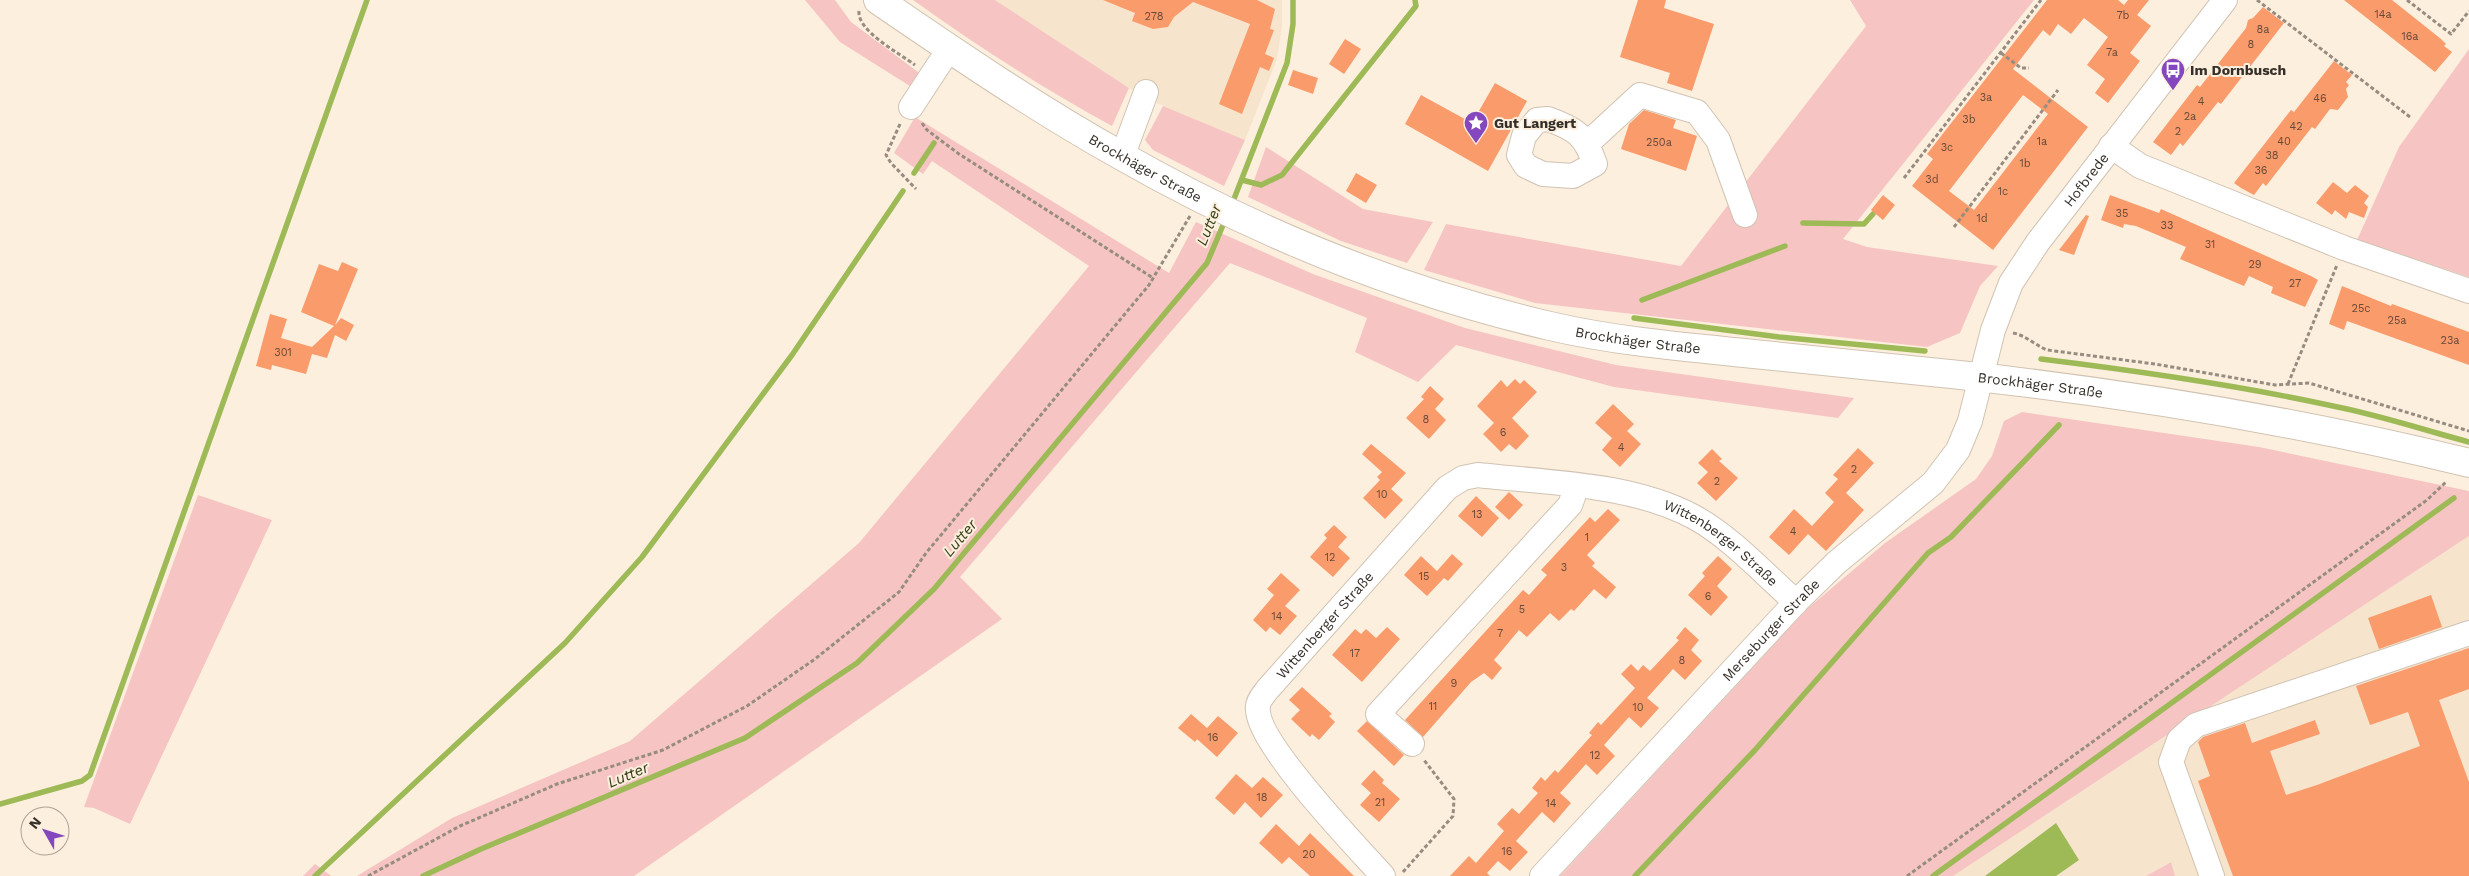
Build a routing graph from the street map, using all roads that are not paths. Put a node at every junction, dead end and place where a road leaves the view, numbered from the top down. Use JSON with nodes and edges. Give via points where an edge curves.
{"nodes":[{"id":1,"x":2225,"y":0,"type":"edge"},
{"id":2,"x":870,"y":2,"type":"edge"},
{"id":3,"x":950,"y":49,"type":"junction"},
{"id":4,"x":1146,"y":92,"type":"dead end"},
{"id":5,"x":912,"y":107,"type":"road end"},
{"id":6,"x":1588,"y":143,"type":"dead end"},
{"id":7,"x":2111,"y":146,"type":"junction"},
{"id":8,"x":1122,"y":157,"type":"junction"},
{"id":9,"x":1745,"y":215,"type":"dead end"},
{"id":10,"x":2469,"y":291,"type":"edge"},
{"id":11,"x":1980,"y":377,"type":"junction"},
{"id":12,"x":2462,"y":461,"type":"edge"},
{"id":13,"x":1577,"y":486,"type":"junction"},
{"id":14,"x":1796,"y":602,"type":"junction"},
{"id":15,"x":2469,"y":633,"type":"edge"},
{"id":16,"x":1412,"y":744,"type":"road end"},
{"id":17,"x":1383,"y":876,"type":"edge"},
{"id":18,"x":1542,"y":876,"type":"edge"},
{"id":19,"x":2212,"y":876,"type":"edge"}],
"edges":[{"from":1,"to":7,"type":"street","name":"Hofbrede"},
{"from":2,"to":3,"type":"main road","name":"Brockhäger Straße"},
{"from":3,"to":5,"type":"street"},
{"from":3,"to":8,"type":"main road","name":"Brockhäger Straße"},
{"from":4,"to":8,"type":"street"},
{"from":6,"to":9,"type":"street","via":[[1640,94],[1697,112],[1718,140]]},
{"from":7,"to":10,"type":"street","via":[[2140,166],[2344,248]]},
{"from":7,"to":11,"type":"street","name":"Hofbrede","via":[[2011,283]]},
{"from":8,"to":11,"type":"main road","name":"Brockhäger Straße","via":[[1268,230],[1407,284],[1553,327],[1674,346]]},
{"from":11,"to":12,"type":"main road","name":"Brockhäger Straße","via":[[2264,418]]},
{"from":11,"to":14,"type":"street","name":"Merseburger Straße","via":[[1970,421],[1958,450],[1933,483],[1836,563]]},
{"from":13,"to":14,"type":"street","name":"Wittenberger Straße","via":[[1614,491],[1694,517]]},
{"from":13,"to":16,"type":"street","via":[[1570,505],[1378,714]]},
{"from":13,"to":17,"type":"street","name":"Wittenberger Straße","via":[[1478,475],[1463,478],[1447,488],[1267,690],[1258,706],[1262,728],[1305,788]]},
{"from":14,"to":18,"type":"street","name":"Merseburger Straße"},
{"from":15,"to":19,"type":"street","via":[[2196,725],[2179,740],[2171,762]]}]}
